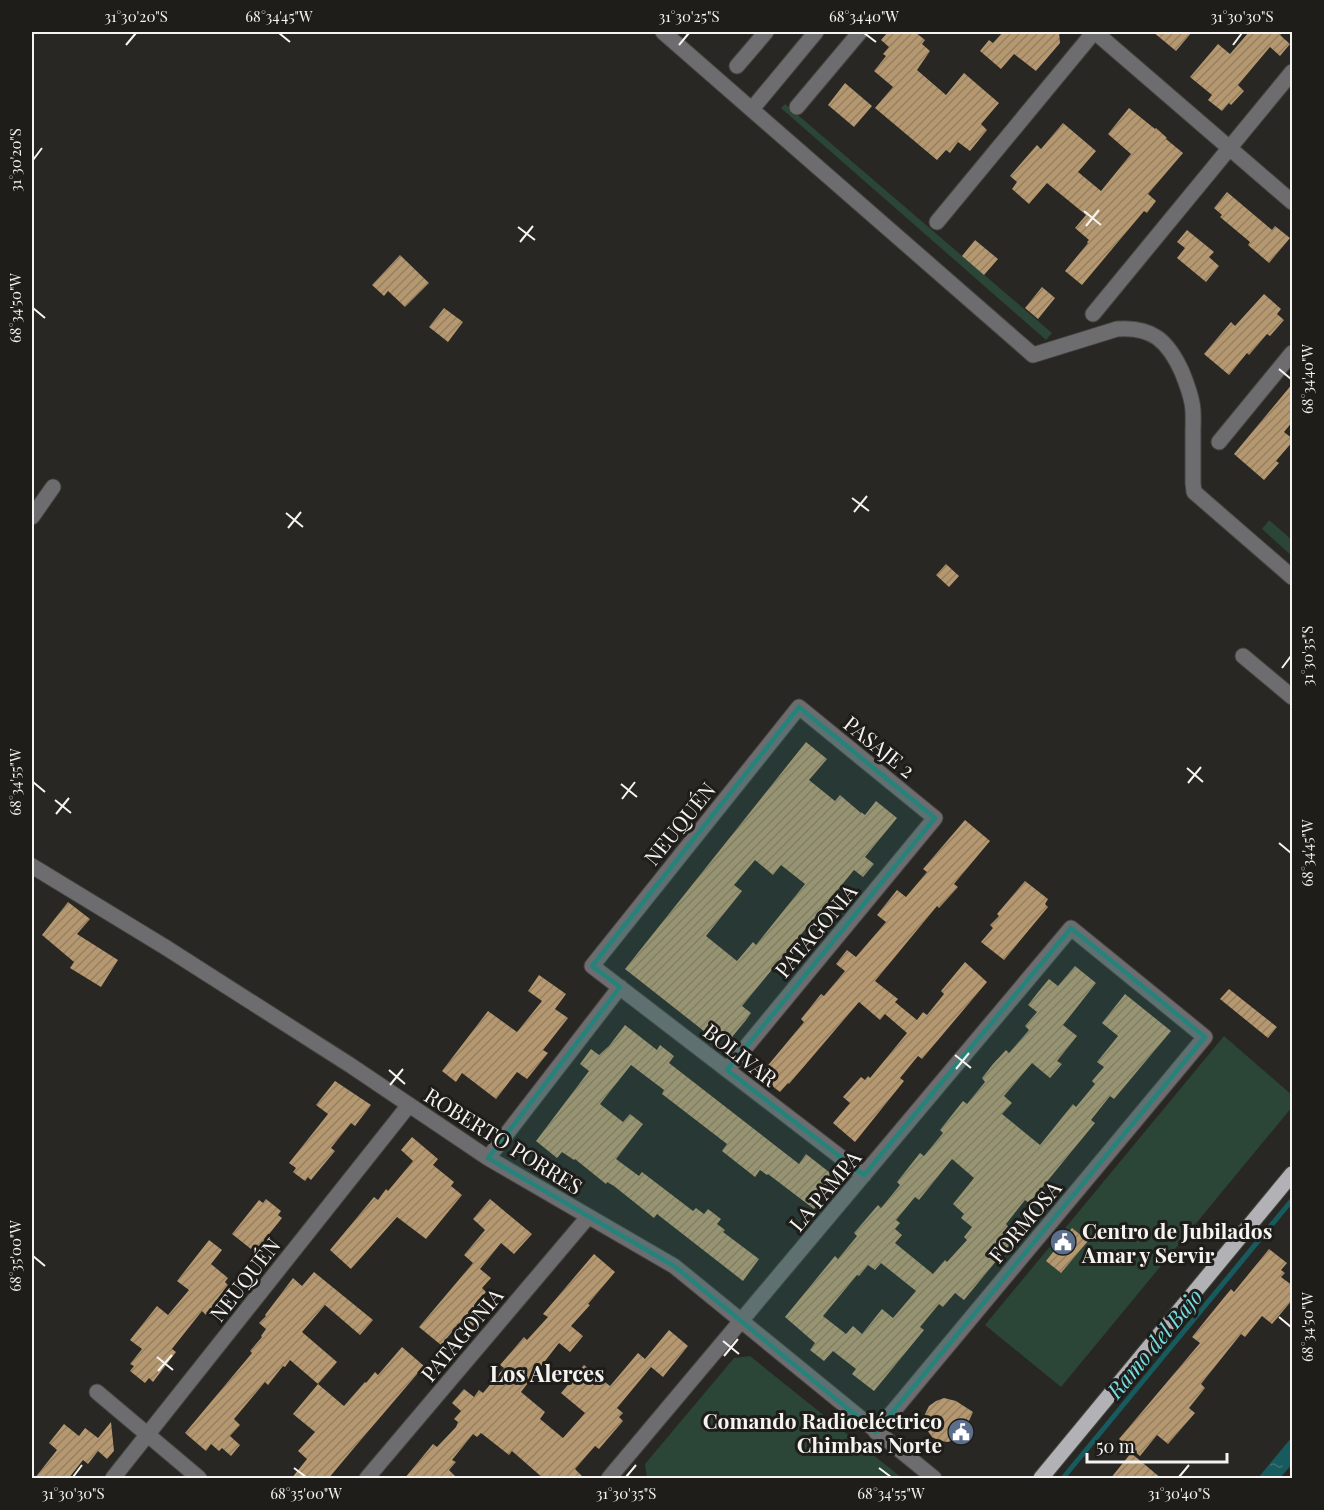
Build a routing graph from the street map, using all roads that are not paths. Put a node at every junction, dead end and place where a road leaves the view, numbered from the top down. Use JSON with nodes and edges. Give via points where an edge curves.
{"nodes":[{"id":1,"x":663,"y":32,"type":"edge"},
{"id":2,"x":766,"y":32,"type":"edge"},
{"id":3,"x":816,"y":32,"type":"edge"},
{"id":4,"x":860,"y":32,"type":"edge"},
{"id":5,"x":1094,"y":32,"type":"edge"},
{"id":6,"x":737,"y":66,"type":"dead end"},
{"id":7,"x":1293,"y":72,"type":"edge"},
{"id":8,"x":798,"y":107,"type":"dead end"},
{"id":9,"x":752,"y":109,"type":"junction"},
{"id":10,"x":1230,"y":148,"type":"junction"},
{"id":11,"x":1293,"y":202,"type":"edge"},
{"id":12,"x":937,"y":222,"type":"dead end"},
{"id":13,"x":1093,"y":314,"type":"dead end"},
{"id":14,"x":1293,"y":353,"type":"edge"},
{"id":15,"x":1219,"y":442,"type":"dead end"},
{"id":16,"x":53,"y":487,"type":"dead end"},
{"id":17,"x":32,"y":517,"type":"edge"},
{"id":18,"x":1293,"y":577,"type":"edge"},
{"id":19,"x":1243,"y":656,"type":"dead end"},
{"id":20,"x":1293,"y":697,"type":"edge"},
{"id":21,"x":799,"y":707,"type":"joint"},
{"id":22,"x":935,"y":818,"type":"joint"},
{"id":23,"x":32,"y":866,"type":"edge"},
{"id":24,"x":1071,"y":928,"type":"joint"},
{"id":25,"x":592,"y":966,"type":"joint"},
{"id":26,"x":620,"y":987,"type":"junction"},
{"id":27,"x":727,"y":1070,"type":"junction"},
{"id":28,"x":409,"y":1105,"type":"junction"},
{"id":29,"x":488,"y":1158,"type":"junction"},
{"id":30,"x":1293,"y":1174,"type":"edge"},
{"id":31,"x":864,"y":1175,"type":"junction"},
{"id":32,"x":588,"y":1217,"type":"junction"},
{"id":33,"x":741,"y":1321,"type":"junction"},
{"id":34,"x":96,"y":1392,"type":"dead end"},
{"id":35,"x":876,"y":1432,"type":"junction"},
{"id":36,"x":147,"y":1435,"type":"junction"},
{"id":37,"x":614,"y":1477,"type":"edge"},
{"id":38,"x":113,"y":1479,"type":"edge"},
{"id":39,"x":199,"y":1479,"type":"edge"},
{"id":40,"x":366,"y":1479,"type":"edge"},
{"id":41,"x":934,"y":1479,"type":"edge"},
{"id":42,"x":1041,"y":1479,"type":"edge"}],
"edges":[{"from":1,"to":9,"type":"street"},
{"from":2,"to":6,"type":"street"},
{"from":3,"to":9,"type":"street"},
{"from":4,"to":8,"type":"street"},
{"from":5,"to":10,"type":"street"},
{"from":5,"to":12,"type":"street"},
{"from":7,"to":10,"type":"street"},
{"from":9,"to":18,"type":"street","via":[[1033,355],[1128,328],[1151,334],[1166,345],[1174,355],[1193,405],[1194,492]]},
{"from":10,"to":11,"type":"street"},
{"from":10,"to":13,"type":"street"},
{"from":14,"to":15,"type":"street"},
{"from":16,"to":17,"type":"street"},
{"from":19,"to":20,"type":"street"},
{"from":21,"to":22,"type":"street","name":"PASAJE 2"},
{"from":21,"to":25,"type":"street","name":"NEUQUÉN"},
{"from":22,"to":27,"type":"street","name":"PATAGONIA"},
{"from":23,"to":28,"type":"street","name":"ROBERTO PORRES"},
{"from":24,"to":31,"type":"street","name":"LA PAMPA"},
{"from":24,"to":35,"type":"street","name":"FORMOSA","via":[[1205,1037]]},
{"from":25,"to":26,"type":"street","name":"BOLIVAR"},
{"from":26,"to":27,"type":"street","name":"BOLIVAR"},
{"from":26,"to":29,"type":"street"},
{"from":27,"to":31,"type":"street","name":"BOLIVAR"},
{"from":28,"to":29,"type":"street","name":"ROBERTO PORRES"},
{"from":28,"to":36,"type":"street","name":"NEUQUÉN"},
{"from":29,"to":32,"type":"street","name":"ROBERTO PORRES"},
{"from":30,"to":42,"type":"main road"},
{"from":31,"to":33,"type":"street","name":"LA PAMPA"},
{"from":32,"to":33,"type":"street","name":"ROBERTO PORRES","via":[[674,1266]]},
{"from":32,"to":40,"type":"street","name":"PATAGONIA"},
{"from":33,"to":35,"type":"street","name":"ROBERTO PORRES"},
{"from":33,"to":37,"type":"street","name":"LA PAMPA"},
{"from":34,"to":36,"type":"street"},
{"from":35,"to":41,"type":"street","name":"ROBERTO PORRES"},
{"from":36,"to":38,"type":"street","name":"NEUQUÉN"},
{"from":36,"to":39,"type":"street"}]}
